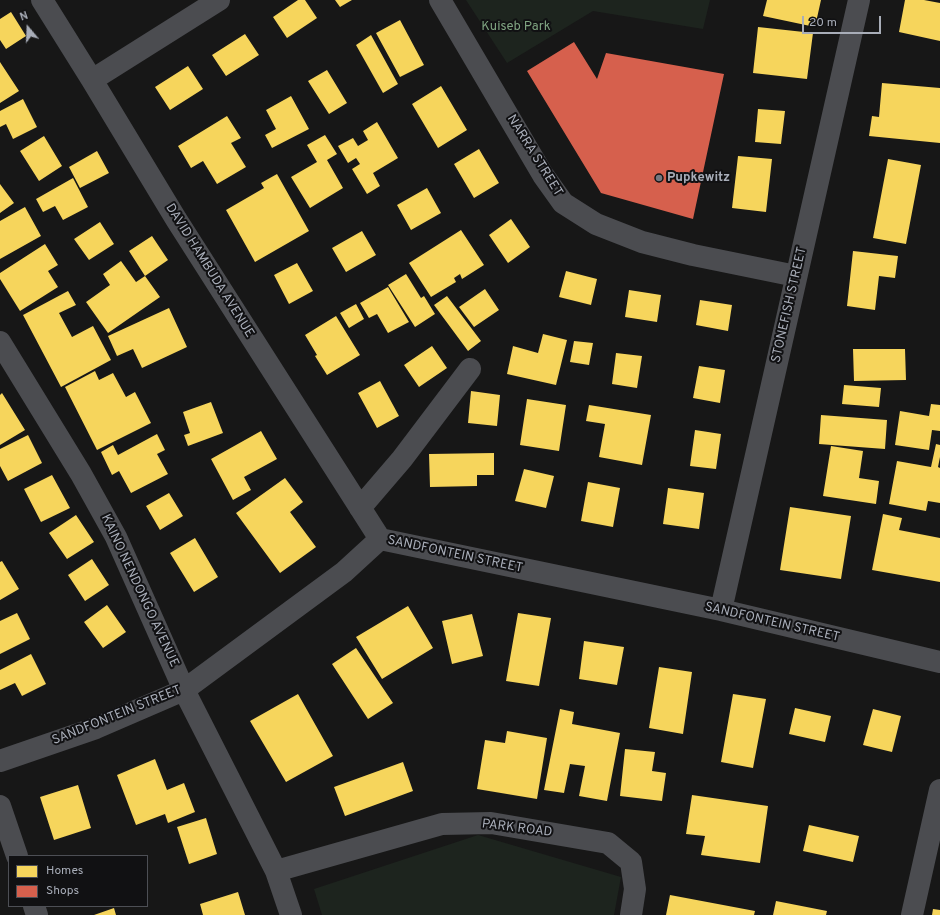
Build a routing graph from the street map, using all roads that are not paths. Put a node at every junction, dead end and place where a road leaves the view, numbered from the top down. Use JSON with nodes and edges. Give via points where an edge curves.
{"nodes":[{"id":1,"x":42,"y":0,"type":"edge"},
{"id":2,"x":219,"y":0,"type":"edge"},
{"id":3,"x":440,"y":0,"type":"edge"},
{"id":4,"x":859,"y":0,"type":"edge"},
{"id":5,"x":92,"y":80,"type":"junction"},
{"id":6,"x":796,"y":276,"type":"junction"},
{"id":7,"x":0,"y":342,"type":"edge"},
{"id":8,"x":470,"y":369,"type":"dead end"},
{"id":9,"x":360,"y":508,"type":"junction"},
{"id":10,"x":380,"y":539,"type":"junction"},
{"id":11,"x":721,"y":610,"type":"junction"},
{"id":12,"x":940,"y":662,"type":"edge"},
{"id":13,"x":184,"y":690,"type":"junction"},
{"id":14,"x":0,"y":761,"type":"edge"},
{"id":15,"x":940,"y":790,"type":"edge"},
{"id":16,"x":0,"y":806,"type":"edge"},
{"id":17,"x":17,"y":855,"type":"edge"},
{"id":18,"x":276,"y":872,"type":"junction"},
{"id":19,"x":291,"y":915,"type":"edge"},
{"id":20,"x":630,"y":915,"type":"edge"},
{"id":21,"x":912,"y":915,"type":"edge"}],
"edges":[{"from":1,"to":5,"type":"street","name":"DAVID HAMBUDA AVENUE"},
{"from":2,"to":5,"type":"street"},
{"from":3,"to":6,"type":"street","name":"NARRA STREET","via":[[543,175],[563,203],[596,224],[642,242],[692,256]]},
{"from":4,"to":6,"type":"street","name":"STONEFISH STREET"},
{"from":5,"to":9,"type":"street","name":"DAVID HAMBUDA AVENUE","via":[[176,219]]},
{"from":6,"to":11,"type":"street","name":"STONEFISH STREET"},
{"from":7,"to":13,"type":"street","name":"KAINO NENDONGO AVENUE","via":[[81,474],[116,537]]},
{"from":8,"to":9,"type":"street","via":[[402,459]]},
{"from":9,"to":10,"type":"street","name":"DAVID HAMBUDA AVENUE"},
{"from":10,"to":11,"type":"street","name":"SANDFONTEIN STREET"},
{"from":10,"to":13,"type":"street","name":"SANDFONTEIN STREET","via":[[344,572]]},
{"from":11,"to":12,"type":"street","name":"SANDFONTEIN STREET"},
{"from":13,"to":14,"type":"street","name":"SANDFONTEIN STREET","via":[[96,728]]},
{"from":13,"to":18,"type":"street","name":"KAINO NENDONGO AVENUE"},
{"from":15,"to":21,"type":"street"},
{"from":16,"to":17,"type":"street"},
{"from":18,"to":19,"type":"street","name":"KAINO NENDONGO AVENUE"},
{"from":18,"to":20,"type":"street","name":"PARK ROAD","via":[[442,824],[491,823],[608,843],[631,862],[635,889]]}]}
